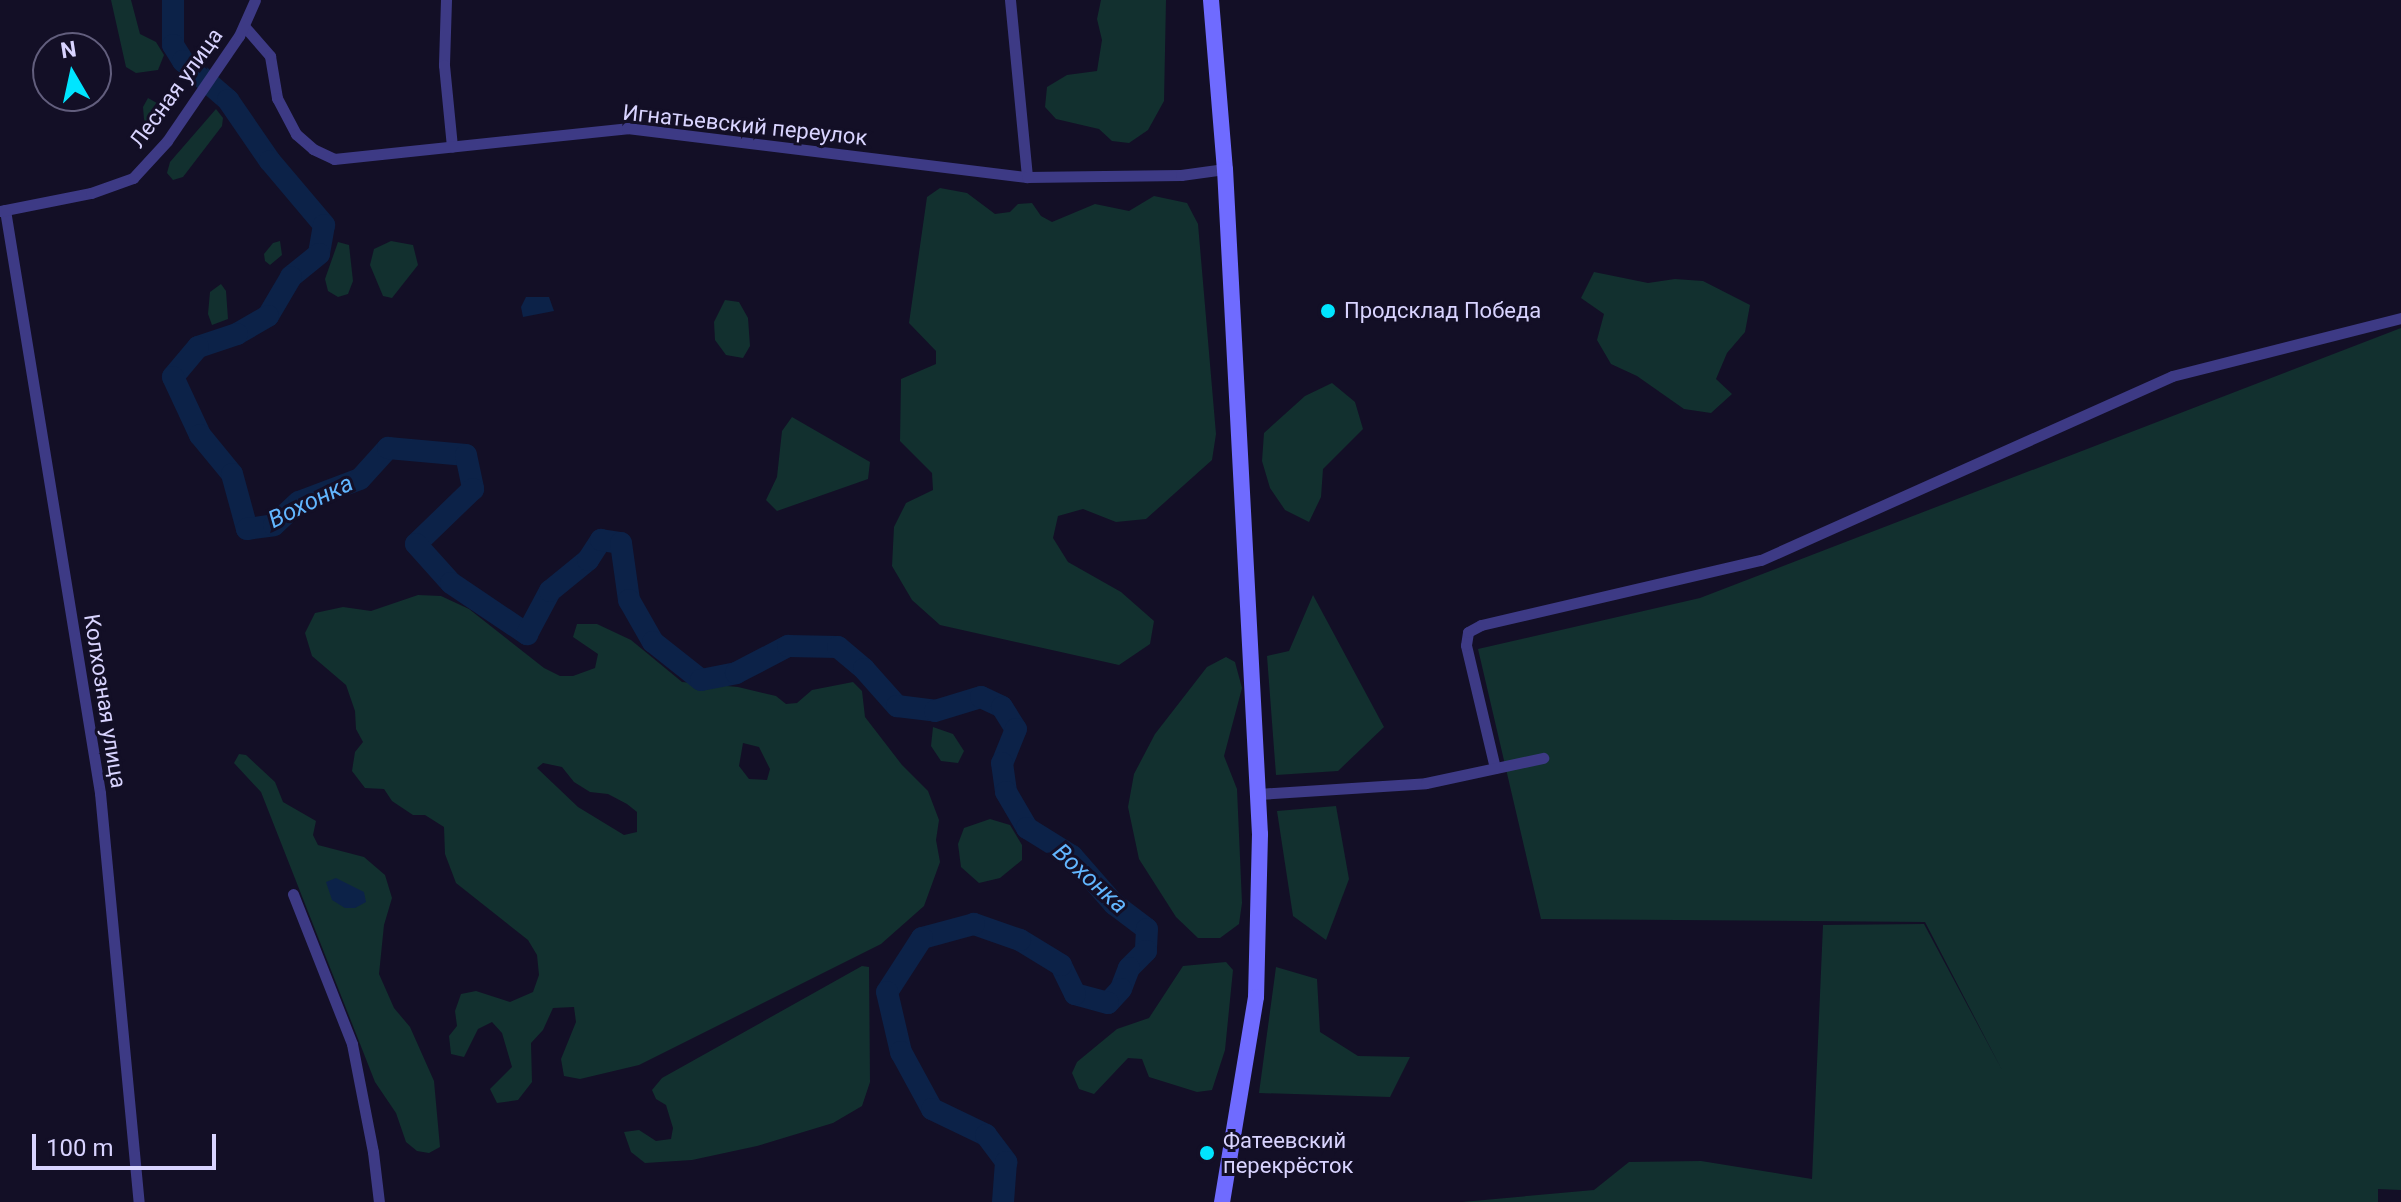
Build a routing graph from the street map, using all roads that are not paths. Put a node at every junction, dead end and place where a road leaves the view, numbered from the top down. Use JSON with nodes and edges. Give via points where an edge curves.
{"nodes":[{"id":1,"x":255,"y":0,"type":"edge"},
{"id":2,"x":446,"y":0,"type":"edge"},
{"id":3,"x":1010,"y":0,"type":"edge"},
{"id":4,"x":1211,"y":0,"type":"edge"},
{"id":5,"x":242,"y":31,"type":"junction"},
{"id":6,"x":452,"y":147,"type":"junction"},
{"id":7,"x":1225,"y":169,"type":"junction"},
{"id":8,"x":1027,"y":177,"type":"junction"},
{"id":9,"x":3,"y":211,"type":"edge"},
{"id":10,"x":2401,"y":318,"type":"edge"},
{"id":11,"x":1543,"y":758,"type":"dead end"},
{"id":12,"x":1495,"y":768,"type":"junction"},
{"id":13,"x":1258,"y":794,"type":"junction"},
{"id":14,"x":293,"y":894,"type":"dead end"},
{"id":15,"x":139,"y":1202,"type":"edge"},
{"id":16,"x":379,"y":1202,"type":"edge"},
{"id":17,"x":1222,"y":1202,"type":"edge"}],
"edges":[{"from":1,"to":5,"type":"street","name":"Лесная улица"},
{"from":2,"to":6,"type":"street","via":[[444,65]]},
{"from":3,"to":8,"type":"street"},
{"from":4,"to":7,"type":"main road"},
{"from":5,"to":6,"type":"street","name":"Игнатьевский переулок","via":[[270,56],[277,98],[296,134],[313,149],[334,159]]},
{"from":5,"to":9,"type":"street","name":"Лесная улица","via":[[167,141],[133,178],[91,193]]},
{"from":6,"to":8,"type":"street","name":"Игнатьевский переулок","via":[[627,128]]},
{"from":7,"to":8,"type":"street","name":"Игнатьевский переулок","via":[[1181,175]]},
{"from":7,"to":13,"type":"main road"},
{"from":9,"to":15,"type":"street","name":"Колхозная улица","via":[[100,793]]},
{"from":10,"to":12,"type":"street","via":[[2172,376],[1761,560],[1481,625],[1468,632],[1466,645]]},
{"from":11,"to":12,"type":"street"},
{"from":12,"to":13,"type":"street","via":[[1426,783]]},
{"from":13,"to":17,"type":"main road","via":[[1256,997]]},
{"from":14,"to":16,"type":"street","via":[[352,1044]]}]}
